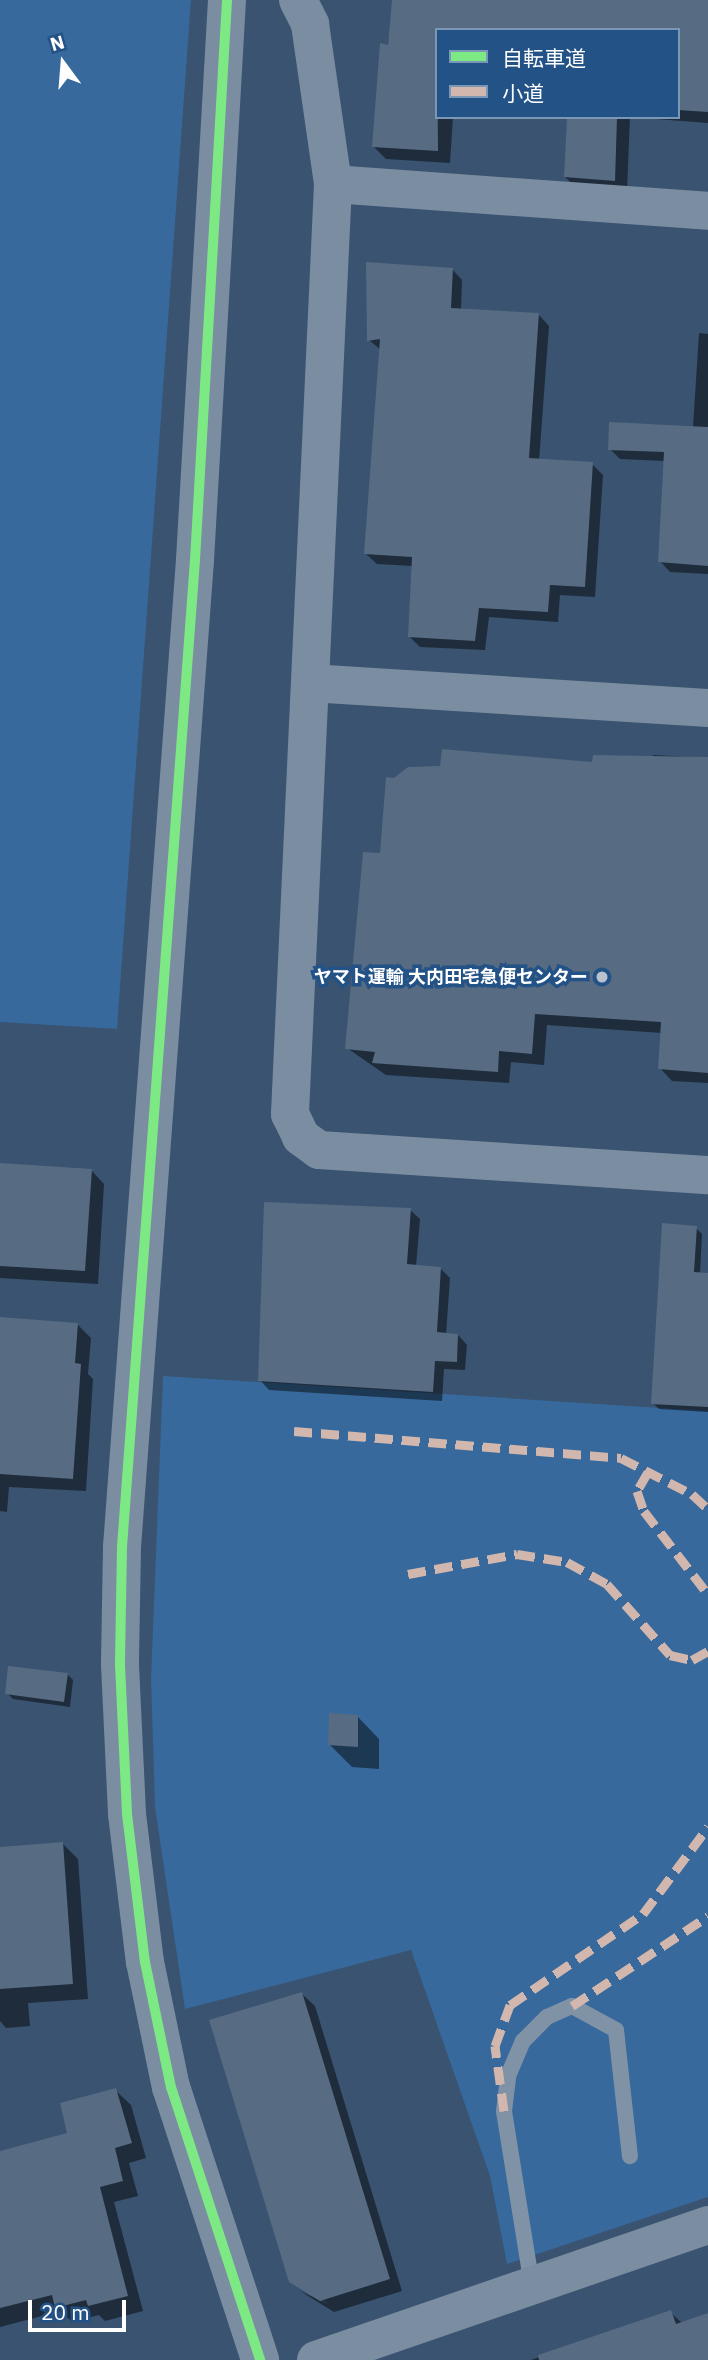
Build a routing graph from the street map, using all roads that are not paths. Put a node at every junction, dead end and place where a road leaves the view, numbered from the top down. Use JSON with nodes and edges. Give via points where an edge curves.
{"nodes":[{"id":1,"x":227,"y":0,"type":"edge"},
{"id":2,"x":298,"y":0,"type":"edge"},
{"id":3,"x":333,"y":184,"type":"junction"},
{"id":4,"x":708,"y":211,"type":"edge"},
{"id":5,"x":310,"y":683,"type":"junction"},
{"id":6,"x":708,"y":708,"type":"edge"},
{"id":7,"x":708,"y":1175,"type":"edge"},
{"id":8,"x":630,"y":2156,"type":"dead end"},
{"id":9,"x":708,"y":2225,"type":"edge"},
{"id":10,"x":532,"y":2286,"type":"junction"},
{"id":11,"x":260,"y":2360,"type":"edge"},
{"id":12,"x":316,"y":2360,"type":"edge"}],
"edges":[{"from":1,"to":11,"type":"street","via":[[195,560],[122,1547],[120,1665],[127,1814],[145,1962],[171,2087]]},
{"from":2,"to":3,"type":"street","via":[[310,24]]},
{"from":3,"to":4,"type":"street"},
{"from":3,"to":5,"type":"street"},
{"from":5,"to":6,"type":"street"},
{"from":5,"to":7,"type":"street","via":[[289,1114],[301,1137],[318,1150]]},
{"from":8,"to":10,"type":"lane","via":[[616,2031],[572,2006],[547,2017],[523,2041],[508,2076],[504,2111]]},
{"from":9,"to":10,"type":"street"},
{"from":10,"to":12,"type":"street"}]}
